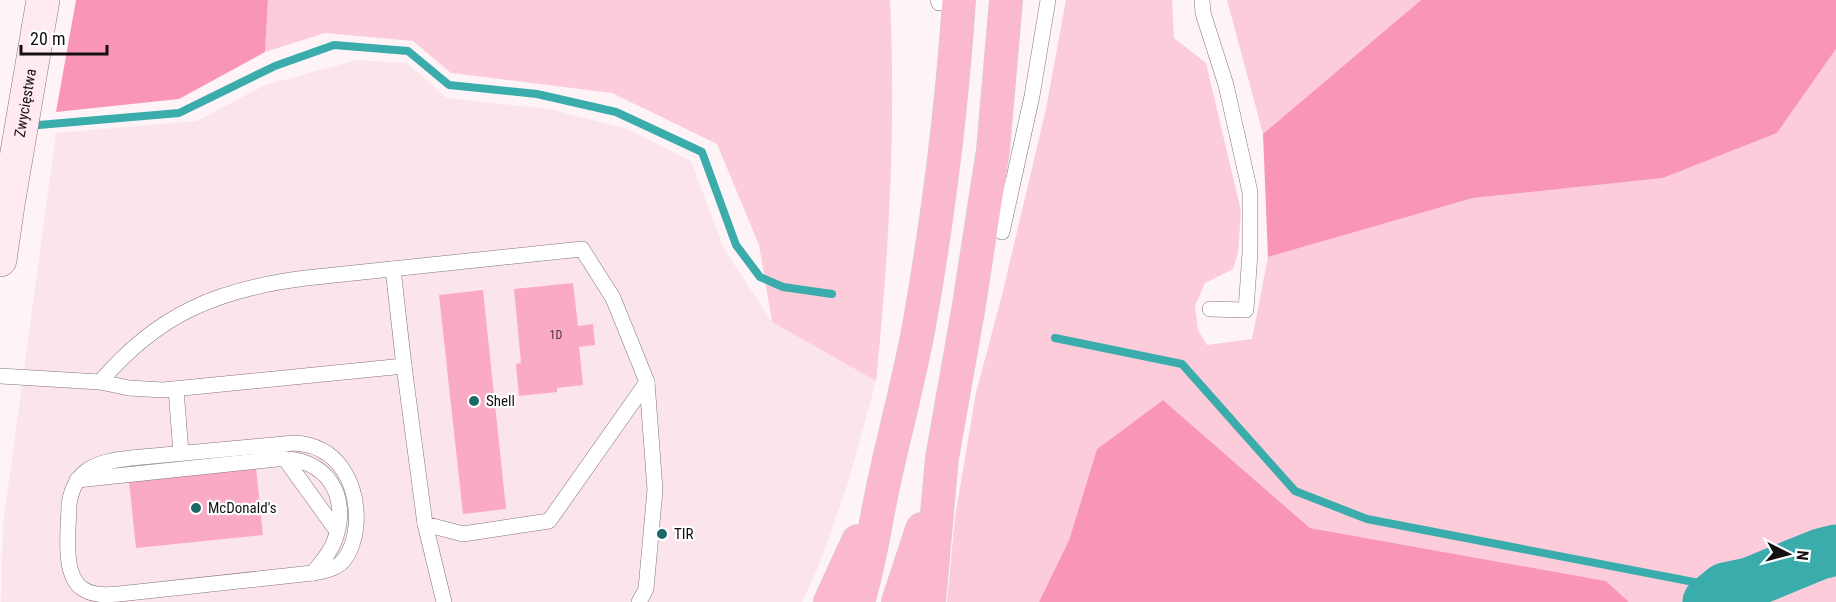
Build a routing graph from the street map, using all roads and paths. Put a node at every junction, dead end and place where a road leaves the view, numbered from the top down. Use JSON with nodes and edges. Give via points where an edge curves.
{"nodes":[{"id":1,"x":43,"y":0,"type":"edge"},
{"id":2,"x":1006,"y":0,"type":"edge"},
{"id":3,"x":1048,"y":0,"type":"edge"},
{"id":4,"x":1202,"y":0,"type":"edge"},
{"id":5,"x":946,"y":1,"type":"edge"},
{"id":6,"x":1002,"y":232,"type":"dead end"},
{"id":7,"x":0,"y":260,"type":"edge"},
{"id":8,"x":393,"y":269,"type":"junction"},
{"id":9,"x":1210,"y":309,"type":"dead end"},
{"id":10,"x":404,"y":366,"type":"junction"},
{"id":11,"x":0,"y":376,"type":"edge"},
{"id":12,"x":100,"y":382,"type":"junction"},
{"id":13,"x":647,"y":382,"type":"junction"},
{"id":14,"x":176,"y":389,"type":"junction"},
{"id":15,"x":181,"y":453,"type":"junction"},
{"id":16,"x":942,"y":458,"type":"junction"},
{"id":17,"x":285,"y":459,"type":"junction"},
{"id":18,"x":886,"y":473,"type":"junction"},
{"id":19,"x":77,"y":480,"type":"junction"},
{"id":20,"x":425,"y":524,"type":"junction"},
{"id":21,"x":337,"y":531,"type":"junction"},
{"id":22,"x":313,"y":573,"type":"junction"},
{"id":23,"x":444,"y":602,"type":"edge"},
{"id":24,"x":639,"y":602,"type":"edge"},
{"id":25,"x":830,"y":602,"type":"edge"},
{"id":26,"x":858,"y":602,"type":"edge"},
{"id":27,"x":898,"y":602,"type":"edge"},
{"id":28,"x":929,"y":602,"type":"edge"}],
"edges":[{"from":1,"to":7,"type":"main road","name":"Zwycięstwa"},
{"from":2,"to":16,"type":"highway","via":[[993,150]]},
{"from":3,"to":6,"type":"lane"},
{"from":4,"to":9,"type":"lane","via":[[1250,192],[1246,310]]},
{"from":5,"to":18,"type":"highway","via":[[948,126],[910,373]]},
{"from":8,"to":10,"type":"lane"},
{"from":8,"to":12,"type":"lane","via":[[289,280],[221,295],[145,338]]},
{"from":8,"to":13,"type":"lane","via":[[582,249],[613,298]]},
{"from":10,"to":14,"type":"lane"},
{"from":10,"to":20,"type":"lane"},
{"from":11,"to":12,"type":"lane"},
{"from":12,"to":14,"type":"lane","via":[[129,388]]},
{"from":13,"to":20,"type":"lane","via":[[549,521],[463,534]]},
{"from":13,"to":24,"type":"lane","via":[[655,490],[646,589]]},
{"from":14,"to":15,"type":"lane"},
{"from":15,"to":19,"type":"lane","via":[[107,462],[88,469]]},
{"from":15,"to":22,"type":"lane","via":[[294,443],[328,454],[347,476],[354,492],[356,532],[343,562]]},
{"from":16,"to":27,"type":"highway"},
{"from":16,"to":28,"type":"highway"},
{"from":17,"to":19,"type":"lane"},
{"from":17,"to":21,"type":"lane"},
{"from":17,"to":21,"type":"lane","via":[[307,462],[329,479],[340,508]]},
{"from":18,"to":25,"type":"highway"},
{"from":18,"to":26,"type":"highway"},
{"from":19,"to":22,"type":"lane","via":[[69,504],[69,562],[74,579],[89,592],[119,594]]},
{"from":20,"to":23,"type":"lane"},
{"from":21,"to":22,"type":"lane","via":[[330,550]]}]}
